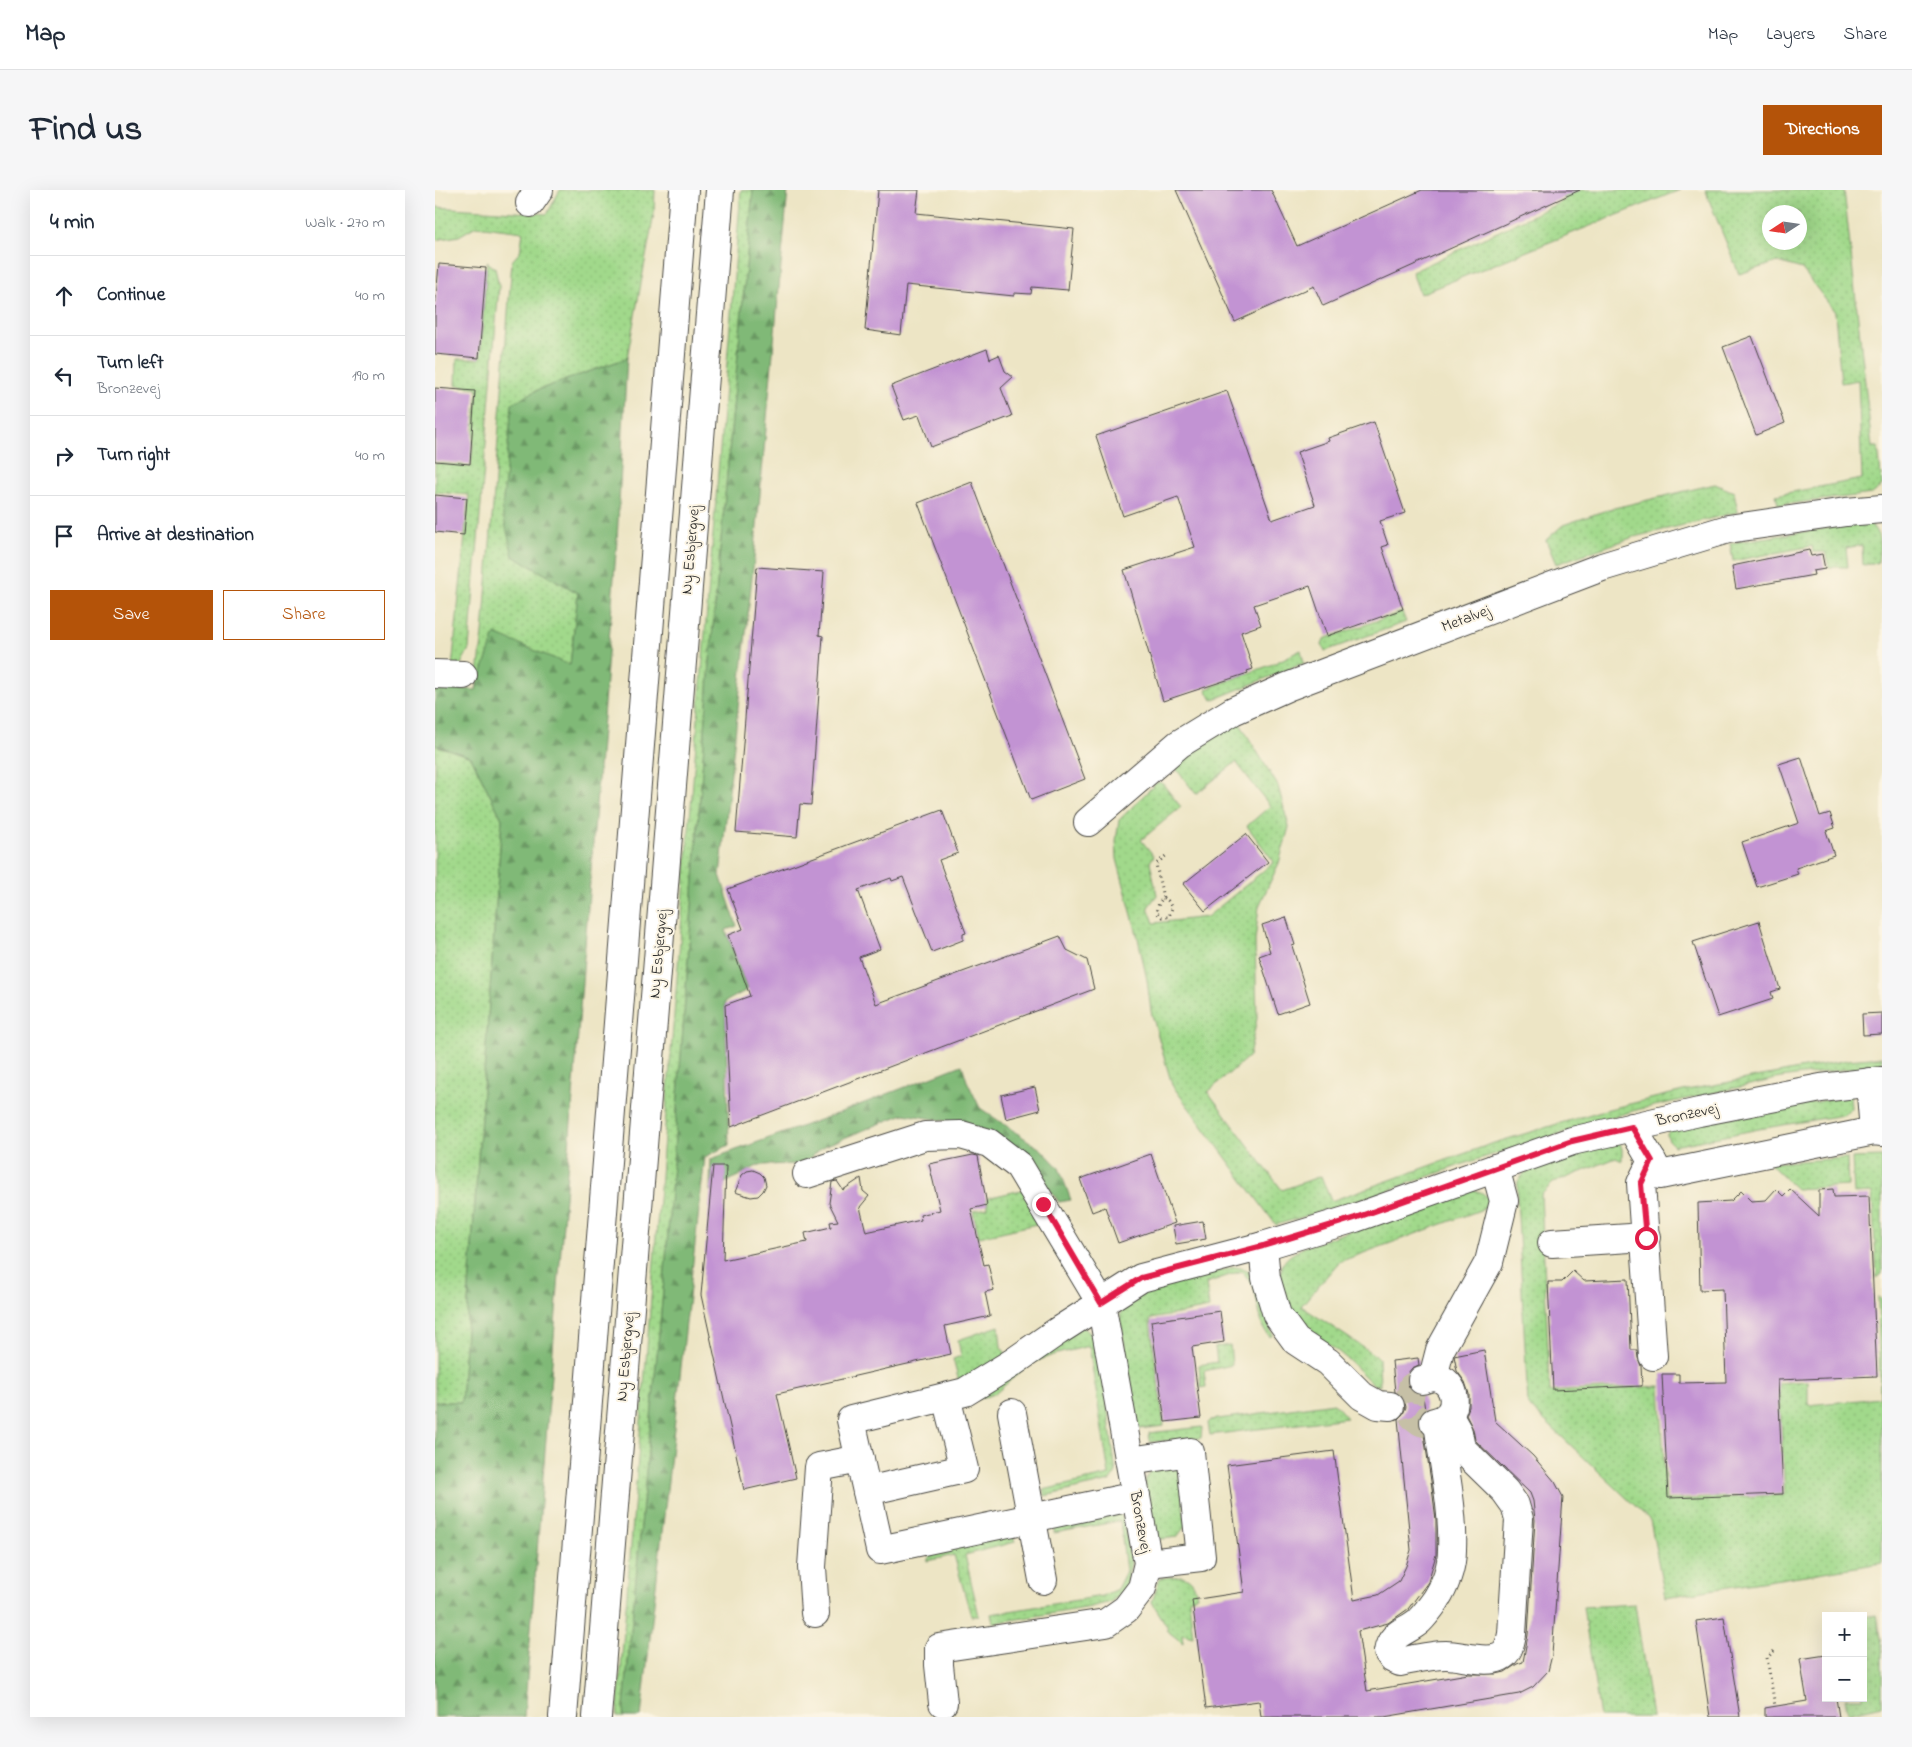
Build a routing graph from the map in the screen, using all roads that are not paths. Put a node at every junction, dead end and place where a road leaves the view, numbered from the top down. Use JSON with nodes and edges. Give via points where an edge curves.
{"nodes":[{"id":1,"x":684,"y":190,"type":"edge"},
{"id":2,"x":720,"y":190,"type":"edge"},
{"id":3,"x":1882,"y":509,"type":"edge"},
{"id":4,"x":435,"y":674,"type":"edge"},
{"id":5,"x":463,"y":675,"type":"dead end"},
{"id":6,"x":1088,"y":822,"type":"dead end"},
{"id":7,"x":1876,"y":1082,"type":"edge"},
{"id":8,"x":1632,"y":1127,"type":"junction"},
{"id":9,"x":1878,"y":1131,"type":"edge"},
{"id":10,"x":1652,"y":1161,"type":"junction"},
{"id":11,"x":1495,"y":1168,"type":"junction"},
{"id":12,"x":807,"y":1174,"type":"dead end"},
{"id":13,"x":1646,"y":1238,"type":"junction"},
{"id":14,"x":1552,"y":1243,"type":"dead end"},
{"id":15,"x":1263,"y":1246,"type":"junction"},
{"id":16,"x":1101,"y":1303,"type":"junction"},
{"id":17,"x":1653,"y":1356,"type":"dead end"},
{"id":18,"x":946,"y":1397,"type":"junction"},
{"id":19,"x":1390,"y":1406,"type":"dead end"},
{"id":20,"x":1012,"y":1413,"type":"dead end"},
{"id":21,"x":1438,"y":1420,"type":"junction"},
{"id":22,"x":860,"y":1459,"type":"junction"},
{"id":23,"x":1129,"y":1461,"type":"junction"},
{"id":24,"x":867,"y":1491,"type":"junction"},
{"id":25,"x":1136,"y":1496,"type":"junction"},
{"id":26,"x":1032,"y":1518,"type":"junction"},
{"id":27,"x":1148,"y":1563,"type":"junction"},
{"id":28,"x":1043,"y":1580,"type":"dead end"},
{"id":29,"x":815,"y":1614,"type":"dead end"},
{"id":30,"x":943,"y":1703,"type":"dead end"},
{"id":31,"x":563,"y":1717,"type":"edge"},
{"id":32,"x":597,"y":1717,"type":"edge"}],
"edges":[{"from":1,"to":31,"type":"street"},
{"from":2,"to":32,"type":"street","name":"Ny Esbjergvej"},
{"from":3,"to":6,"type":"street","name":"Metalvej","via":[[1728,529],[1602,567],[1287,688],[1233,711],[1179,744]]},
{"from":4,"to":5,"type":"street"},
{"from":7,"to":8,"type":"street","name":"Bronzevej","via":[[1803,1092]]},
{"from":7,"to":9,"type":"street"},
{"from":8,"to":10,"type":"street"},
{"from":8,"to":11,"type":"street","name":"Bronzevej","via":[[1572,1141]]},
{"from":9,"to":10,"type":"street","via":[[1660,1175]]},
{"from":10,"to":13,"type":"street","via":[[1641,1184]]},
{"from":11,"to":15,"type":"street","name":"Bronzevej","via":[[1355,1218]]},
{"from":11,"to":21,"type":"street","via":[[1504,1201],[1489,1262],[1427,1379],[1444,1381],[1452,1390],[1454,1407]]},
{"from":12,"to":16,"type":"street","via":[[925,1136],[961,1134],[989,1143],[1019,1166]]},
{"from":13,"to":14,"type":"street"},
{"from":13,"to":17,"type":"street"},
{"from":15,"to":16,"type":"street","name":"Bronzevej","via":[[1141,1278]]},
{"from":15,"to":19,"type":"street","via":[[1277,1315],[1296,1341],[1328,1362],[1362,1396],[1378,1405]]},
{"from":16,"to":18,"type":"street","name":"Bronzevej","via":[[991,1377],[965,1392]]},
{"from":16,"to":23,"type":"street","name":"Bronzevej"},
{"from":18,"to":22,"type":"street","name":"Bronzevej","via":[[851,1420]]},
{"from":18,"to":24,"type":"street","via":[[964,1469]]},
{"from":20,"to":26,"type":"street"},
{"from":21,"to":21,"type":"street","via":[[1451,1522],[1453,1551],[1449,1574],[1436,1600],[1418,1622],[1399,1633],[1389,1644],[1388,1652],[1400,1662],[1446,1655],[1500,1657],[1508,1650],[1511,1634],[1519,1520],[1515,1505],[1505,1491],[1461,1448],[1458,1432]]},
{"from":22,"to":24,"type":"street"},
{"from":22,"to":29,"type":"street","via":[[819,1467],[812,1567]]},
{"from":23,"to":25,"type":"street","name":"Bronzevej"},
{"from":23,"to":27,"type":"street","via":[[1190,1452],[1201,1557]]},
{"from":24,"to":26,"type":"street","via":[[880,1550]]},
{"from":25,"to":26,"type":"street"},
{"from":25,"to":27,"type":"street","name":"Bronzevej"},
{"from":26,"to":28,"type":"street"},
{"from":27,"to":30,"type":"street","name":"Bronzevej","via":[[1142,1588],[1126,1609],[1106,1624],[939,1648]]}]}
